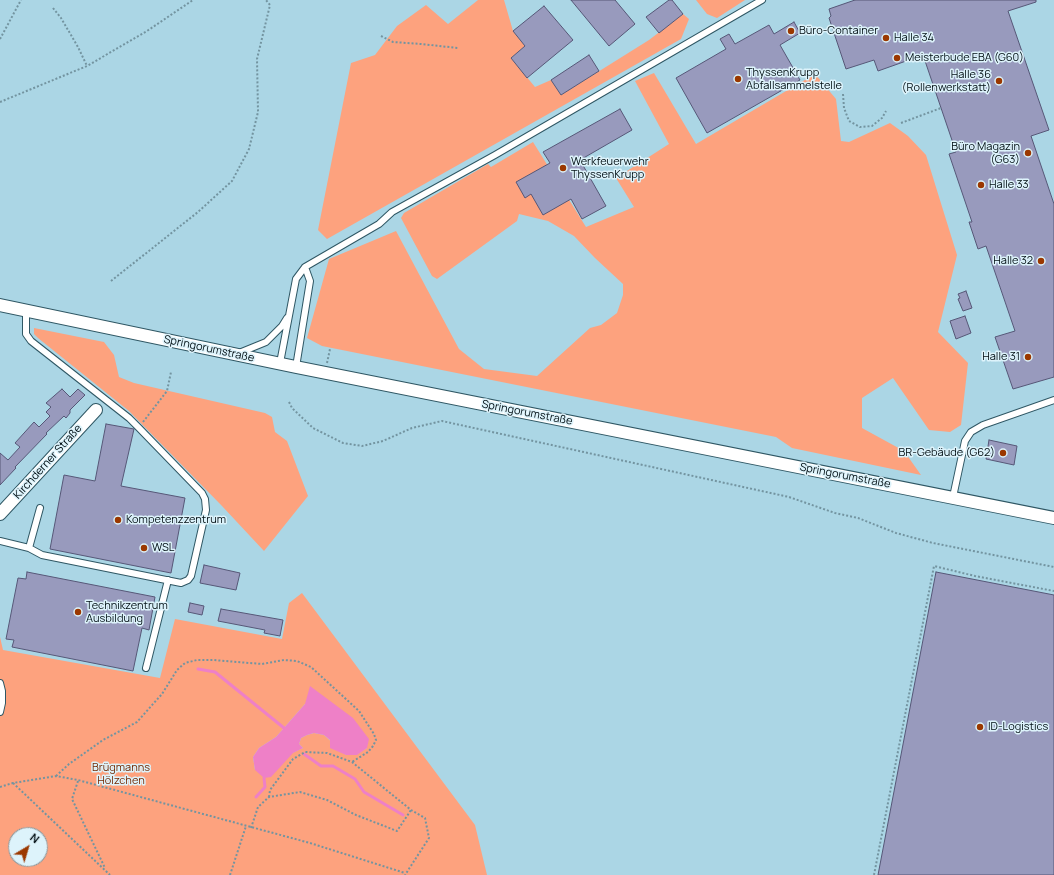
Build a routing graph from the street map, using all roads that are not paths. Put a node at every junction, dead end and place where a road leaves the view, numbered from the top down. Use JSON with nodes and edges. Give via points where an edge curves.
{"nodes":[{"id":1,"x":762,"y":0,"type":"edge"},
{"id":2,"x":306,"y":267,"type":"junction"},
{"id":3,"x":0,"y":305,"type":"edge"},
{"id":4,"x":26,"y":310,"type":"junction"},
{"id":5,"x":290,"y":313,"type":"junction"},
{"id":6,"x":237,"y":354,"type":"junction"},
{"id":7,"x":280,"y":363,"type":"junction"},
{"id":8,"x":296,"y":367,"type":"junction"},
{"id":9,"x":1054,"y":400,"type":"edge"},
{"id":10,"x":96,"y":410,"type":"dead end"},
{"id":11,"x":953,"y":497,"type":"junction"},
{"id":12,"x":40,"y":508,"type":"dead end"},
{"id":13,"x":0,"y":514,"type":"edge"},
{"id":14,"x":1054,"y":518,"type":"edge"},
{"id":15,"x":0,"y":541,"type":"edge"},
{"id":16,"x":29,"y":548,"type":"junction"},
{"id":17,"x":168,"y":580,"type":"junction"},
{"id":18,"x":146,"y":668,"type":"dead end"},
{"id":19,"x":0,"y":683,"type":"edge"},
{"id":20,"x":0,"y":712,"type":"edge"}],
"edges":[{"from":1,"to":2,"type":"lane","via":[[496,155],[392,212],[379,224]]},
{"from":2,"to":5,"type":"lane","via":[[296,279]]},
{"from":2,"to":8,"type":"lane","via":[[310,281]]},
{"from":3,"to":4,"type":"street","name":"Springorumstraße"},
{"from":4,"to":6,"type":"street","name":"Springorumstraße"},
{"from":4,"to":17,"type":"lane","via":[[26,334],[31,341],[129,418],[202,493],[206,510],[191,576],[181,583]]},
{"from":5,"to":6,"type":"lane","via":[[282,326],[266,342]]},
{"from":5,"to":7,"type":"lane"},
{"from":6,"to":7,"type":"street","name":"Springorumstraße"},
{"from":7,"to":8,"type":"street","name":"Springorumstraße"},
{"from":8,"to":11,"type":"street","name":"Springorumstraße"},
{"from":9,"to":11,"type":"lane","via":[[982,425],[971,432],[965,441]]},
{"from":10,"to":13,"type":"street","name":"Kirchderner Straße"},
{"from":11,"to":14,"type":"street","name":"Springorumstraße"},
{"from":12,"to":16,"type":"lane"},
{"from":15,"to":16,"type":"lane"},
{"from":16,"to":17,"type":"lane","via":[[42,554]]},
{"from":17,"to":18,"type":"lane"},
{"from":19,"to":20,"type":"lane"}]}
